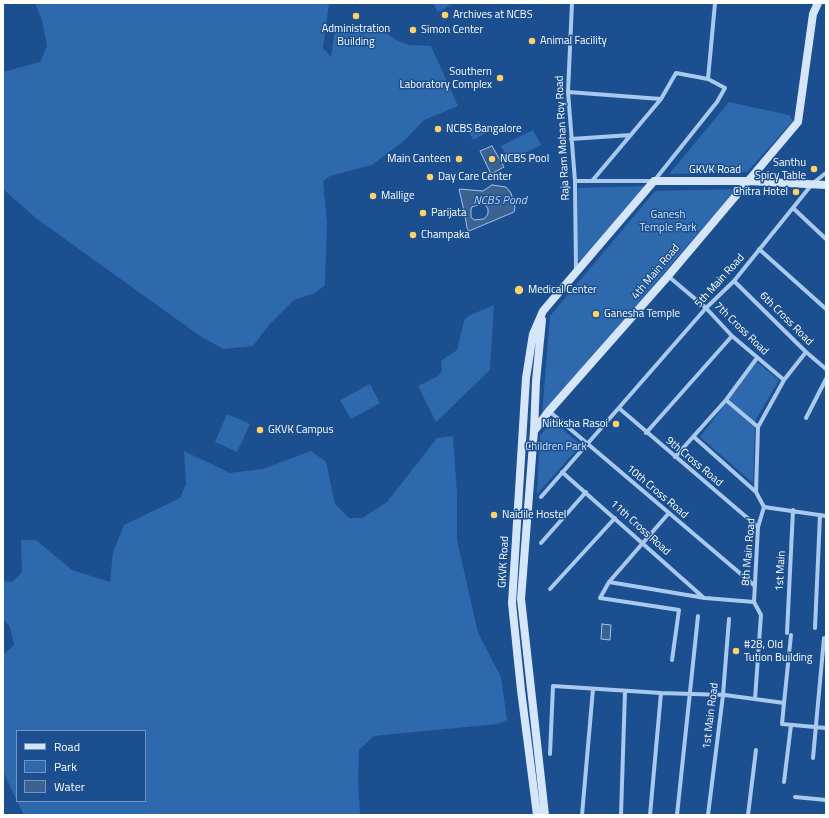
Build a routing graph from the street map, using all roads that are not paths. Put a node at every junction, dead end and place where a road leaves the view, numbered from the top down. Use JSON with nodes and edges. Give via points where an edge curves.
{"nodes":[{"id":1,"x":572,"y":3,"type":"edge"},
{"id":2,"x":715,"y":3,"type":"edge"},
{"id":3,"x":818,"y":3,"type":"edge"},
{"id":4,"x":708,"y":79,"type":"junction"},
{"id":5,"x":568,"y":92,"type":"junction"},
{"id":6,"x":660,"y":99,"type":"junction"},
{"id":7,"x":631,"y":135,"type":"junction"},
{"id":8,"x":571,"y":139,"type":"junction"},
{"id":9,"x":826,"y":173,"type":"edge"},
{"id":10,"x":575,"y":181,"type":"junction"},
{"id":11,"x":592,"y":182,"type":"junction"},
{"id":12,"x":654,"y":182,"type":"junction"},
{"id":13,"x":748,"y":182,"type":"junction"},
{"id":14,"x":813,"y":183,"type":"junction"},
{"id":15,"x":826,"y":185,"type":"edge"},
{"id":16,"x":793,"y":208,"type":"junction"},
{"id":17,"x":826,"y":239,"type":"edge"},
{"id":18,"x":759,"y":249,"type":"junction"},
{"id":19,"x":576,"y":273,"type":"junction"},
{"id":20,"x":668,"y":276,"type":"junction"},
{"id":21,"x":734,"y":281,"type":"junction"},
{"id":22,"x":706,"y":308,"type":"junction"},
{"id":23,"x":826,"y":309,"type":"edge"},
{"id":24,"x":543,"y":311,"type":"junction"},
{"id":25,"x":732,"y":336,"type":"junction"},
{"id":26,"x":806,"y":352,"type":"junction"},
{"id":27,"x":757,"y":358,"type":"junction"},
{"id":28,"x":826,"y":369,"type":"edge"},
{"id":29,"x":826,"y":379,"type":"edge"},
{"id":30,"x":784,"y":380,"type":"junction"},
{"id":31,"x":726,"y":400,"type":"junction"},
{"id":32,"x":620,"y":409,"type":"junction"},
{"id":33,"x":549,"y":411,"type":"junction"},
{"id":34,"x":806,"y":418,"type":"dead end"},
{"id":35,"x":758,"y":427,"type":"junction"},
{"id":36,"x":534,"y":431,"type":"junction"},
{"id":37,"x":646,"y":433,"type":"junction"},
{"id":38,"x":694,"y":437,"type":"junction"},
{"id":39,"x":522,"y":443,"type":"junction"},
{"id":40,"x":533,"y":444,"type":"junction"},
{"id":41,"x":588,"y":445,"type":"junction"},
{"id":42,"x":675,"y":457,"type":"junction"},
{"id":43,"x":562,"y":472,"type":"junction"},
{"id":44,"x":586,"y":492,"type":"junction"},
{"id":45,"x":756,"y":492,"type":"junction"},
{"id":46,"x":541,"y":497,"type":"dead end"},
{"id":47,"x":764,"y":507,"type":"junction"},
{"id":48,"x":793,"y":510,"type":"junction"},
{"id":49,"x":668,"y":514,"type":"junction"},
{"id":50,"x":820,"y":515,"type":"junction"},
{"id":51,"x":826,"y":516,"type":"edge"},
{"id":52,"x":616,"y":518,"type":"junction"},
{"id":53,"x":758,"y":527,"type":"junction"},
{"id":54,"x":541,"y":543,"type":"dead end"},
{"id":55,"x":641,"y":543,"type":"junction"},
{"id":56,"x":609,"y":582,"type":"junction"},
{"id":57,"x":755,"y":586,"type":"junction"},
{"id":58,"x":550,"y":589,"type":"dead end"},
{"id":59,"x":705,"y":598,"type":"junction"},
{"id":60,"x":754,"y":602,"type":"junction"},
{"id":61,"x":698,"y":616,"type":"dead end"},
{"id":62,"x":729,"y":619,"type":"dead end"},
{"id":63,"x":815,"y":628,"type":"dead end"},
{"id":64,"x":824,"y":638,"type":"dead end"},
{"id":65,"x":672,"y":660,"type":"dead end"},
{"id":66,"x":531,"y":689,"type":"junction"},
{"id":67,"x":593,"y":689,"type":"junction"},
{"id":68,"x":521,"y":690,"type":"junction"},
{"id":69,"x":625,"y":691,"type":"junction"},
{"id":70,"x":661,"y":693,"type":"junction"},
{"id":71,"x":691,"y":695,"type":"junction"},
{"id":72,"x":723,"y":695,"type":"junction"},
{"id":73,"x":755,"y":699,"type":"junction"},
{"id":74,"x":784,"y":703,"type":"junction"},
{"id":75,"x":790,"y":725,"type":"junction"},
{"id":76,"x":817,"y":727,"type":"junction"},
{"id":77,"x":826,"y":728,"type":"edge"},
{"id":78,"x":756,"y":750,"type":"dead end"},
{"id":79,"x":550,"y":754,"type":"dead end"},
{"id":80,"x":813,"y":758,"type":"dead end"},
{"id":81,"x":784,"y":782,"type":"dead end"},
{"id":82,"x":795,"y":797,"type":"dead end"},
{"id":83,"x":826,"y":800,"type":"edge"},
{"id":84,"x":537,"y":815,"type":"edge"},
{"id":85,"x":545,"y":815,"type":"edge"},
{"id":86,"x":582,"y":815,"type":"edge"},
{"id":87,"x":621,"y":815,"type":"edge"},
{"id":88,"x":650,"y":815,"type":"edge"},
{"id":89,"x":677,"y":815,"type":"edge"},
{"id":90,"x":708,"y":815,"type":"edge"},
{"id":91,"x":748,"y":815,"type":"edge"}],
"edges":[{"from":1,"to":5,"type":"street","name":"Raja Ram Mohan Roy Road"},
{"from":2,"to":4,"type":"street"},
{"from":3,"to":13,"type":"main road","name":"GKVK Road","via":[[813,14],[798,122]]},
{"from":4,"to":6,"type":"street","via":[[676,73]]},
{"from":4,"to":12,"type":"street","via":[[725,88],[717,102]]},
{"from":5,"to":6,"type":"street"},
{"from":5,"to":8,"type":"street","name":"Raja Ram Mohan Roy Road"},
{"from":6,"to":7,"type":"street"},
{"from":7,"to":8,"type":"street"},
{"from":7,"to":11,"type":"street"},
{"from":8,"to":10,"type":"street","name":"Raja Ram Mohan Roy Road"},
{"from":9,"to":14,"type":"street","name":"5th Main Road"},
{"from":10,"to":11,"type":"street"},
{"from":10,"to":19,"type":"street","name":"Raja Ram Mohan Roy Road"},
{"from":11,"to":12,"type":"street"},
{"from":12,"to":13,"type":"main road","name":"GKVK Road"},
{"from":12,"to":19,"type":"main road","name":"GKVK Road"},
{"from":13,"to":14,"type":"main road"},
{"from":13,"to":20,"type":"main road","name":"4th Main Road"},
{"from":14,"to":15,"type":"main road"},
{"from":14,"to":16,"type":"street","name":"5th Main Road"},
{"from":16,"to":17,"type":"street"},
{"from":16,"to":18,"type":"street","name":"5th Main Road"},
{"from":18,"to":21,"type":"street","name":"5th Main Road"},
{"from":18,"to":23,"type":"street"},
{"from":19,"to":24,"type":"main road","name":"GKVK Road"},
{"from":20,"to":22,"type":"street","name":"7th Cross Road"},
{"from":20,"to":33,"type":"main road","name":"4th Main Road"},
{"from":21,"to":22,"type":"street","name":"5th Main Road"},
{"from":21,"to":26,"type":"street","name":"6th Cross Road"},
{"from":22,"to":25,"type":"street","name":"7th Cross Road"},
{"from":22,"to":32,"type":"street","name":"5th Main Road"},
{"from":24,"to":36,"type":"main road","name":"GKVK Road"},
{"from":24,"to":39,"type":"main road","name":"GKVK Road","via":[[533,334],[526,378]]},
{"from":25,"to":27,"type":"street","name":"7th Cross Road"},
{"from":25,"to":37,"type":"street"},
{"from":26,"to":28,"type":"street","name":"6th Cross Road"},
{"from":26,"to":30,"type":"street","name":"8th Main Road"},
{"from":27,"to":30,"type":"street","name":"7th Cross Road"},
{"from":27,"to":31,"type":"street"},
{"from":29,"to":34,"type":"street"},
{"from":30,"to":35,"type":"street","name":"8th Main Road"},
{"from":31,"to":35,"type":"street"},
{"from":31,"to":38,"type":"street"},
{"from":32,"to":37,"type":"street","name":"9th Cross Road"},
{"from":32,"to":41,"type":"street","name":"5th Main Road"},
{"from":33,"to":36,"type":"main road","name":"4th Main Road"},
{"from":33,"to":41,"type":"street","name":"10th Cross Road"},
{"from":35,"to":45,"type":"street","name":"8th Main Road"},
{"from":36,"to":40,"type":"main road","name":"GKVK Road"},
{"from":37,"to":42,"type":"street","name":"9th Cross Road"},
{"from":38,"to":42,"type":"street"},
{"from":38,"to":45,"type":"street"},
{"from":39,"to":40,"type":"main road"},
{"from":39,"to":68,"type":"main road","name":"GKVK Road","via":[[512,603]]},
{"from":40,"to":66,"type":"main road","name":"GKVK Road","via":[[521,599]]},
{"from":41,"to":43,"type":"street","name":"5th Main Road"},
{"from":41,"to":49,"type":"street","name":"10th Cross Road"},
{"from":42,"to":53,"type":"street","name":"9th Cross Road"},
{"from":43,"to":44,"type":"street","name":"11th Cross Road"},
{"from":43,"to":46,"type":"street","name":"5th Main Road"},
{"from":44,"to":52,"type":"street","name":"11th Cross Road"},
{"from":44,"to":54,"type":"street"},
{"from":45,"to":47,"type":"street","name":"8th Main Road"},
{"from":47,"to":48,"type":"street"},
{"from":47,"to":53,"type":"street","name":"8th Main Road"},
{"from":48,"to":50,"type":"street"},
{"from":48,"to":74,"type":"street","name":"1st Main"},
{"from":49,"to":55,"type":"street"},
{"from":49,"to":57,"type":"street","name":"10th Cross Road"},
{"from":50,"to":51,"type":"street"},
{"from":50,"to":63,"type":"street"},
{"from":52,"to":55,"type":"street","name":"11th Cross Road"},
{"from":52,"to":58,"type":"street"},
{"from":53,"to":57,"type":"street","name":"8th Main Road"},
{"from":55,"to":56,"type":"street"},
{"from":55,"to":59,"type":"street","name":"11th Cross Road"},
{"from":56,"to":59,"type":"street","name":"8th Main Road"},
{"from":56,"to":65,"type":"street","via":[[600,598],[679,610]]},
{"from":57,"to":60,"type":"street","name":"8th Main Road"},
{"from":59,"to":60,"type":"street","name":"8th Main Road"},
{"from":60,"to":73,"type":"street","name":"8th Main Road","via":[[761,615]]},
{"from":61,"to":71,"type":"street"},
{"from":62,"to":72,"type":"street","name":"1st Main Road"},
{"from":64,"to":76,"type":"street"},
{"from":66,"to":68,"type":"main road"},
{"from":66,"to":85,"type":"main road","name":"GKVK Road"},
{"from":67,"to":69,"type":"street"},
{"from":67,"to":79,"type":"street","via":[[553,686]]},
{"from":67,"to":86,"type":"street"},
{"from":68,"to":84,"type":"main road","name":"GKVK Road"},
{"from":69,"to":70,"type":"street"},
{"from":69,"to":87,"type":"street"},
{"from":70,"to":71,"type":"street"},
{"from":70,"to":88,"type":"street"},
{"from":71,"to":72,"type":"street"},
{"from":71,"to":89,"type":"street"},
{"from":72,"to":73,"type":"street"},
{"from":72,"to":90,"type":"street","name":"1st Main Road"},
{"from":73,"to":74,"type":"street"},
{"from":74,"to":75,"type":"street","name":"1st Main","via":[[782,724]]},
{"from":75,"to":76,"type":"street"},
{"from":75,"to":81,"type":"street"},
{"from":76,"to":77,"type":"street"},
{"from":76,"to":80,"type":"street"},
{"from":78,"to":91,"type":"street"},
{"from":82,"to":83,"type":"street"}]}
